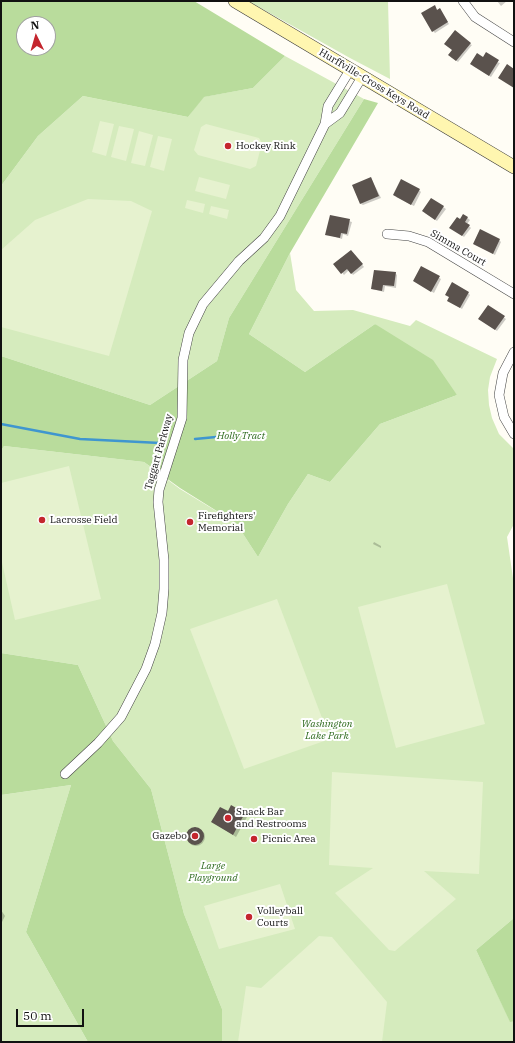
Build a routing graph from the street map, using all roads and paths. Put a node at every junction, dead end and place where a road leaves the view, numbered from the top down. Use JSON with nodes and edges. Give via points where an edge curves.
{"nodes":[{"id":1,"x":235,"y":1,"type":"edge"},
{"id":2,"x":463,"y":1,"type":"edge"},
{"id":3,"x":514,"y":42,"type":"edge"},
{"id":4,"x":350,"y":70,"type":"junction"},
{"id":5,"x":362,"y":77,"type":"junction"},
{"id":6,"x":325,"y":124,"type":"junction"},
{"id":7,"x":514,"y":167,"type":"edge"},
{"id":8,"x":387,"y":234,"type":"dead end"},
{"id":9,"x":514,"y":294,"type":"edge"},
{"id":10,"x":514,"y":352,"type":"edge"},
{"id":11,"x":514,"y":434,"type":"edge"},
{"id":12,"x":65,"y":774,"type":"dead end"}],
"edges":[{"from":1,"to":4,"type":"main road","name":"Hurffville-Cross Keys Road"},
{"from":2,"to":3,"type":"street","via":[[475,17]]},
{"from":4,"to":5,"type":"main road","name":"Hurffville-Cross Keys Road"},
{"from":4,"to":6,"type":"street","name":"Taggart Parkway","via":[[328,106]]},
{"from":5,"to":6,"type":"street","name":"Taggart Parkway","via":[[340,113]]},
{"from":5,"to":7,"type":"main road","name":"Hurffville-Cross Keys Road"},
{"from":6,"to":12,"type":"street","name":"Taggart Parkway","via":[[280,216],[264,238],[239,261],[203,304],[189,333],[183,360],[182,418],[159,490],[164,589],[155,644],[146,669],[121,717]]},
{"from":8,"to":9,"type":"street","name":"Simma Court","via":[[409,236],[428,242]]},
{"from":10,"to":11,"type":"street","via":[[503,373],[499,395],[504,417]]}]}
